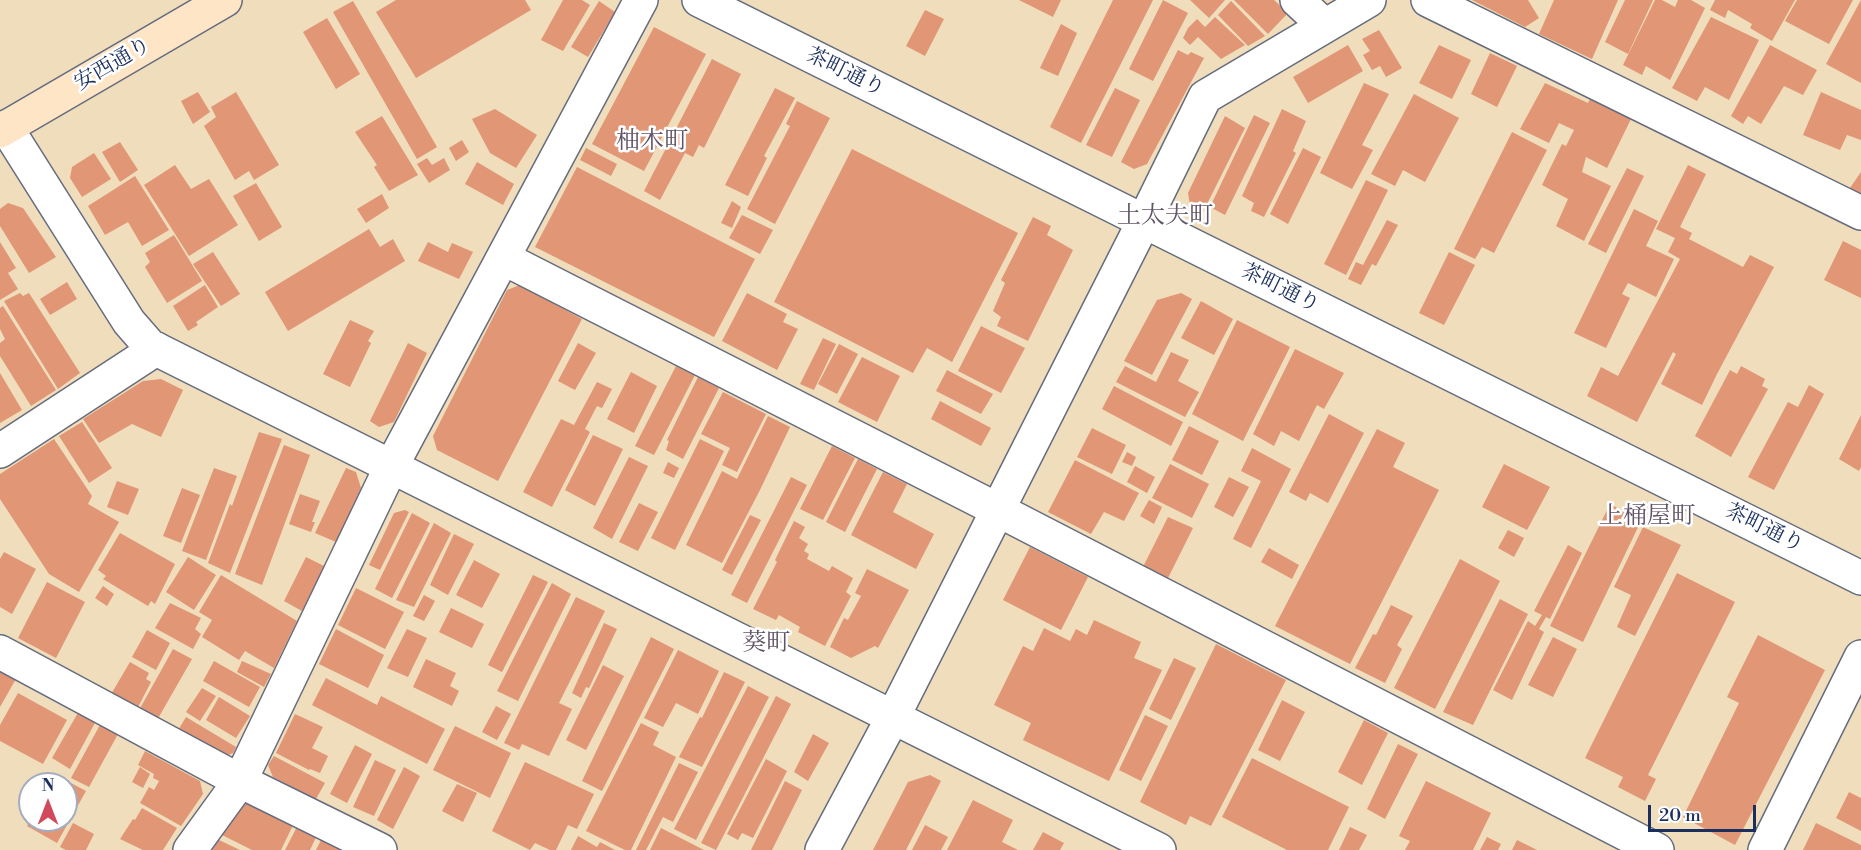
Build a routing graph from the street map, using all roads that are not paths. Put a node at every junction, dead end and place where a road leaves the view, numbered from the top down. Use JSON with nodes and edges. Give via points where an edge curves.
{"nodes":[{"id":1,"x":225,"y":0,"type":"edge"},
{"id":2,"x":641,"y":0,"type":"edge"},
{"id":3,"x":699,"y":0,"type":"edge"},
{"id":4,"x":1297,"y":0,"type":"edge"},
{"id":5,"x":1370,"y":0,"type":"edge"},
{"id":6,"x":1428,"y":0,"type":"edge"},
{"id":7,"x":1325,"y":26,"type":"junction"},
{"id":8,"x":2,"y":125,"type":"edge"},
{"id":9,"x":1861,"y":213,"type":"edge"},
{"id":10,"x":1144,"y":221,"type":"junction"},
{"id":11,"x":503,"y":258,"type":"junction"},
{"id":12,"x":156,"y":349,"type":"junction"},
{"id":13,"x":0,"y":451,"type":"edge"},
{"id":14,"x":391,"y":467,"type":"junction"},
{"id":15,"x":998,"y":510,"type":"junction"},
{"id":16,"x":1861,"y":578,"type":"edge"},
{"id":17,"x":0,"y":652,"type":"edge"},
{"id":18,"x":1861,"y":657,"type":"edge"},
{"id":19,"x":893,"y":717,"type":"junction"},
{"id":20,"x":240,"y":781,"type":"junction"},
{"id":21,"x":190,"y":850,"type":"edge"},
{"id":22,"x":380,"y":850,"type":"edge"},
{"id":23,"x":822,"y":850,"type":"edge"},
{"id":24,"x":1159,"y":850,"type":"edge"},
{"id":25,"x":1657,"y":850,"type":"edge"},
{"id":26,"x":1765,"y":850,"type":"edge"}],
"edges":[{"from":1,"to":8,"type":"main road","name":"安西通り"},
{"from":2,"to":11,"type":"street"},
{"from":3,"to":10,"type":"street","name":"茶町通り"},
{"from":4,"to":7,"type":"street"},
{"from":5,"to":7,"type":"street"},
{"from":6,"to":9,"type":"street"},
{"from":7,"to":10,"type":"street","via":[[1205,97]]},
{"from":8,"to":12,"type":"street","via":[[129,322]]},
{"from":10,"to":15,"type":"street"},
{"from":10,"to":16,"type":"street","name":"茶町通り"},
{"from":11,"to":14,"type":"street"},
{"from":11,"to":15,"type":"street"},
{"from":12,"to":13,"type":"street"},
{"from":12,"to":14,"type":"street"},
{"from":14,"to":19,"type":"street"},
{"from":14,"to":20,"type":"street"},
{"from":15,"to":19,"type":"street"},
{"from":15,"to":25,"type":"street"},
{"from":17,"to":20,"type":"street"},
{"from":18,"to":26,"type":"street"},
{"from":19,"to":23,"type":"street"},
{"from":19,"to":24,"type":"street"},
{"from":20,"to":21,"type":"street"},
{"from":20,"to":22,"type":"street"}]}
